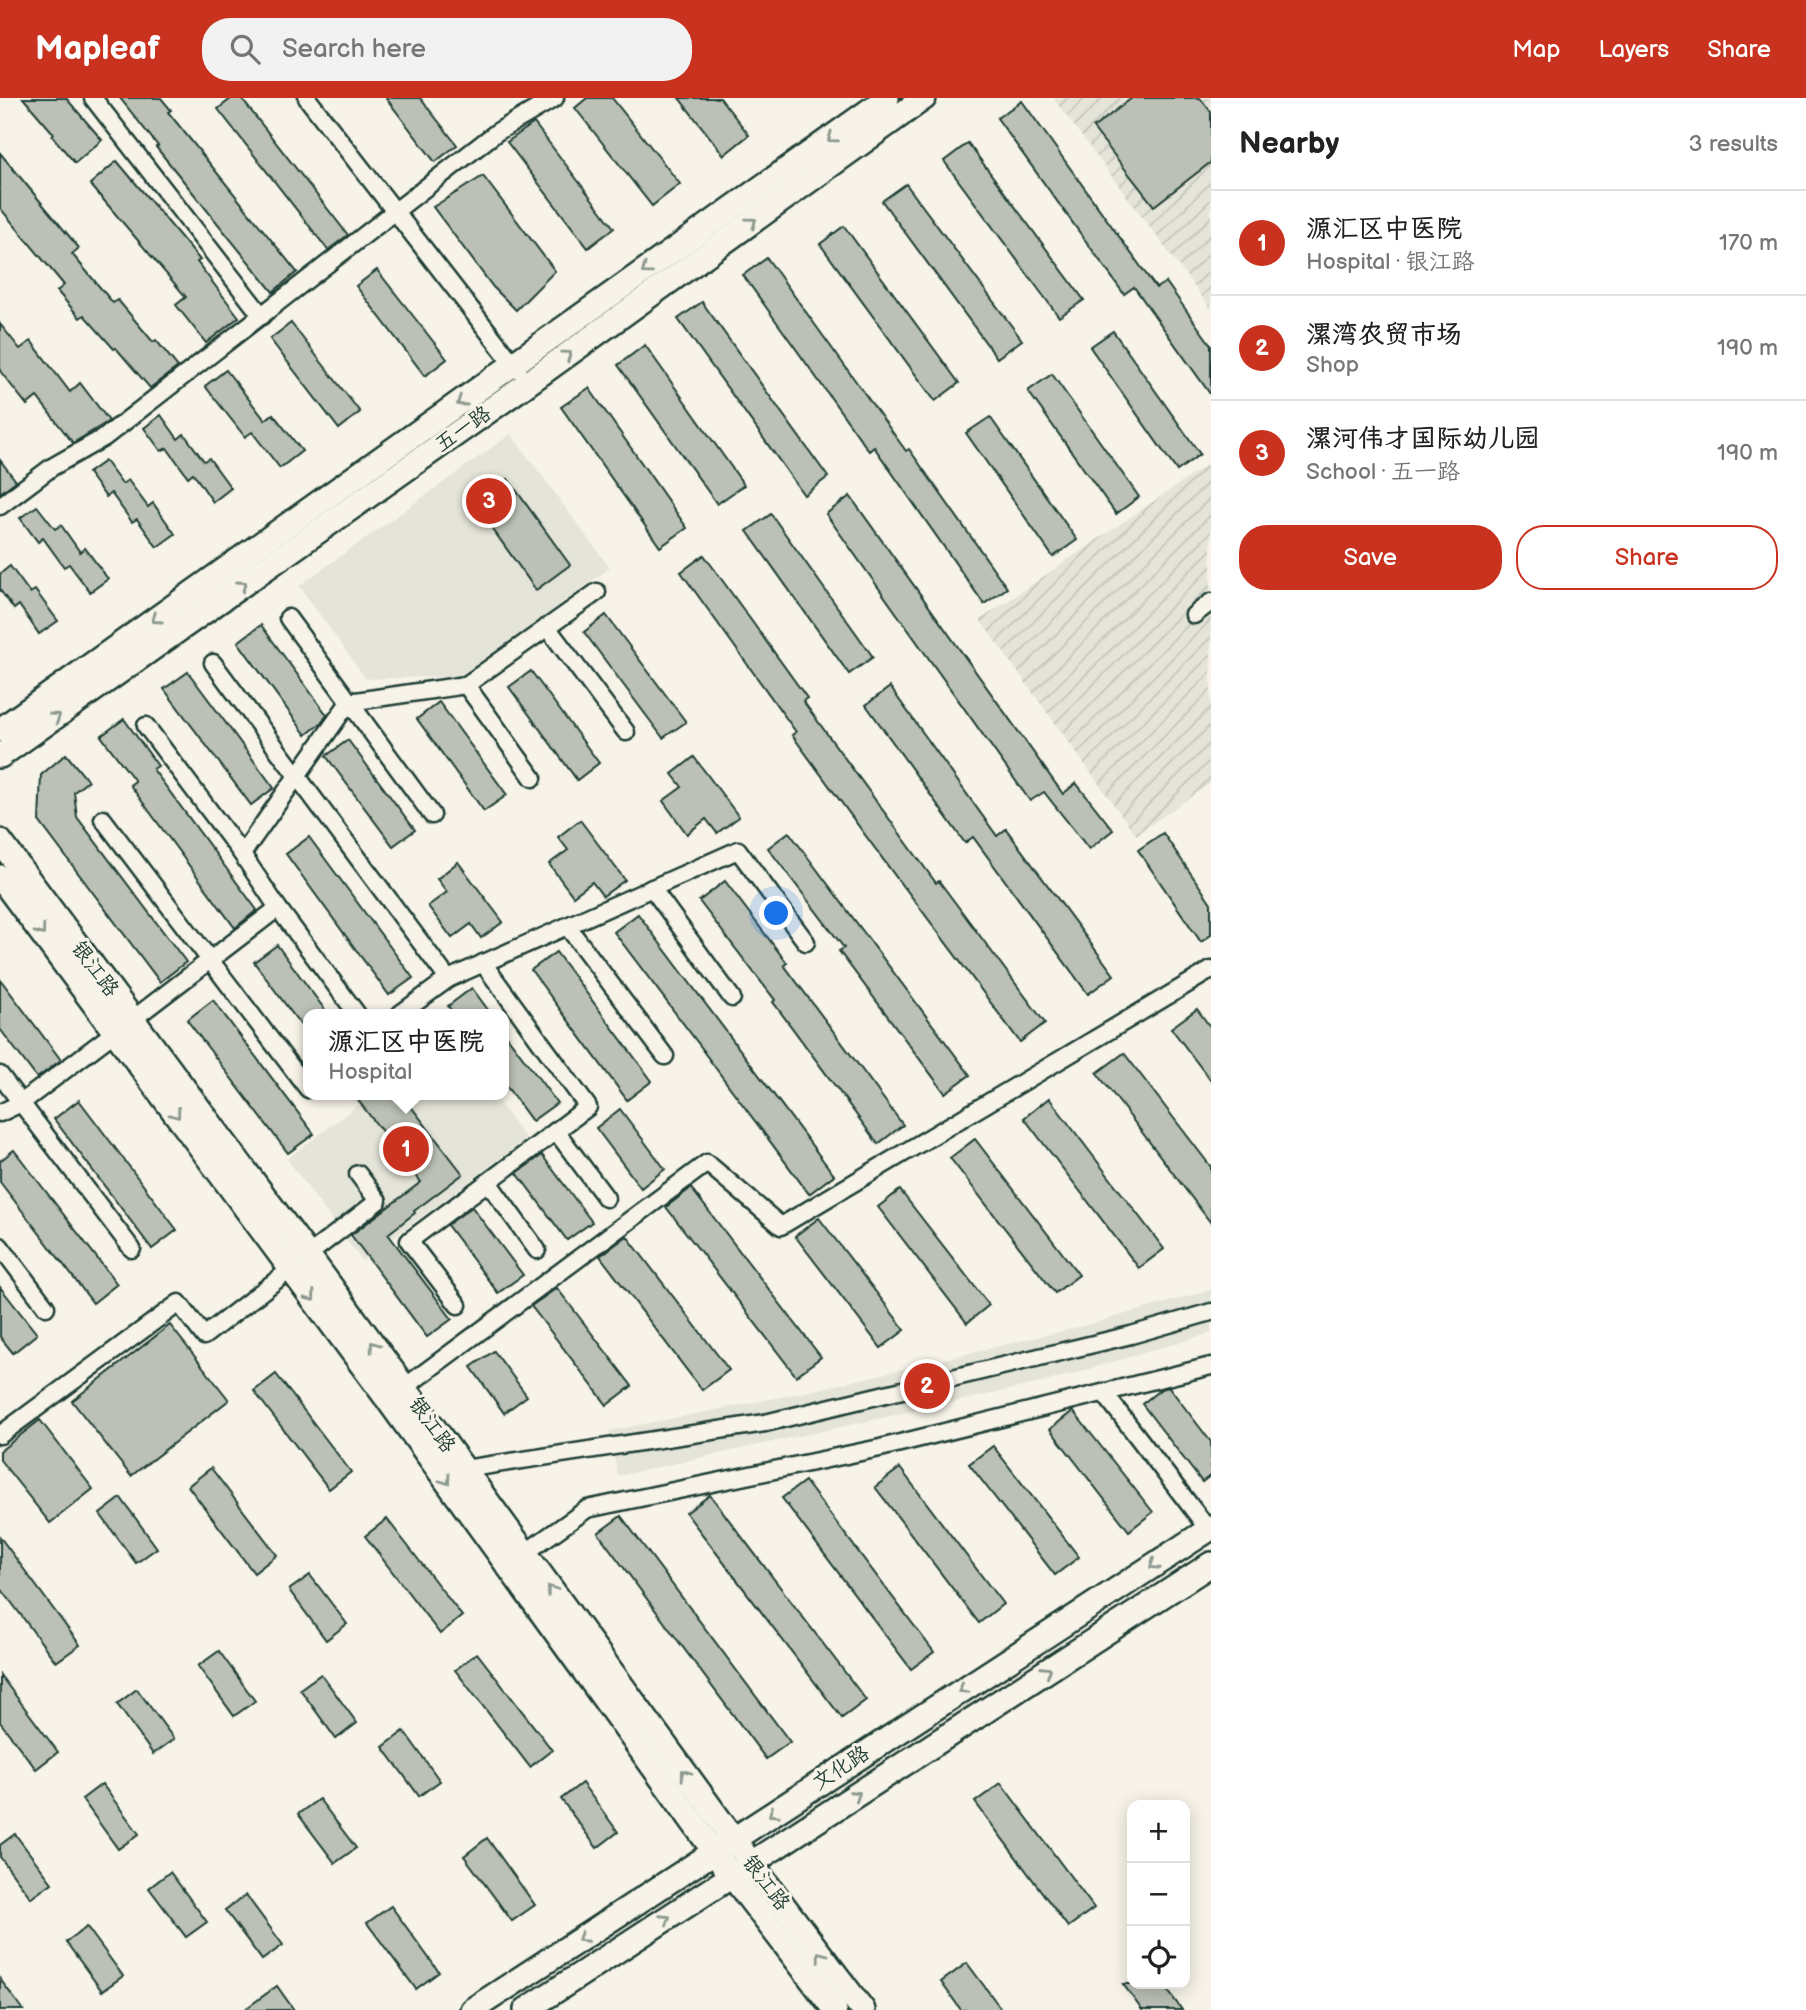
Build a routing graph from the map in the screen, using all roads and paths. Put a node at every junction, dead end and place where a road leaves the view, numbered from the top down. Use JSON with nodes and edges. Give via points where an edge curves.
{"nodes":[{"id":1,"x":93,"y":98,"type":"edge"},
{"id":2,"x":307,"y":98,"type":"edge"},
{"id":3,"x":555,"y":98,"type":"edge"},
{"id":4,"x":887,"y":98,"type":"edge"},
{"id":5,"x":924,"y":98,"type":"edge"},
{"id":6,"x":396,"y":212,"type":"junction"},
{"id":7,"x":262,"y":316,"type":"junction"},
{"id":8,"x":514,"y":365,"type":"junction"},
{"id":9,"x":528,"y":383,"type":"junction"},
{"id":10,"x":0,"y":506,"type":"edge"},
{"id":11,"x":597,"y":592,"type":"dead end"},
{"id":12,"x":1211,"y":602,"type":"edge"},
{"id":13,"x":1194,"y":615,"type":"dead end"},
{"id":14,"x":288,"y":618,"type":"dead end"},
{"id":15,"x":547,"y":627,"type":"junction"},
{"id":16,"x":213,"y":663,"type":"dead end"},
{"id":17,"x":466,"y":685,"type":"junction"},
{"id":18,"x":349,"y":702,"type":"junction"},
{"id":19,"x":146,"y":726,"type":"dead end"},
{"id":20,"x":0,"y":730,"type":"edge"},
{"id":21,"x":625,"y":732,"type":"dead end"},
{"id":22,"x":0,"y":756,"type":"edge"},
{"id":23,"x":296,"y":776,"type":"junction"},
{"id":24,"x":533,"y":778,"type":"dead end"},
{"id":25,"x":432,"y":815,"type":"dead end"},
{"id":26,"x":103,"y":819,"type":"dead end"},
{"id":27,"x":0,"y":841,"type":"edge"},
{"id":28,"x":242,"y":854,"type":"junction"},
{"id":29,"x":0,"y":877,"type":"edge"},
{"id":30,"x":652,"y":888,"type":"junction"},
{"id":31,"x":278,"y":908,"type":"junction"},
{"id":32,"x":567,"y":926,"type":"junction"},
{"id":33,"x":806,"y":942,"type":"dead end"},
{"id":34,"x":210,"y":960,"type":"junction"},
{"id":35,"x":483,"y":963,"type":"junction"},
{"id":36,"x":1211,"y":970,"type":"edge"},
{"id":37,"x":448,"y":979,"type":"junction"},
{"id":38,"x":732,"y":998,"type":"dead end"},
{"id":39,"x":353,"y":1009,"type":"edge"},
{"id":40,"x":407,"y":1009,"type":"edge"},
{"id":41,"x":124,"y":1026,"type":"junction"},
{"id":42,"x":665,"y":1056,"type":"dead end"},
{"id":43,"x":0,"y":1075,"type":"edge"},
{"id":44,"x":303,"y":1081,"type":"edge"},
{"id":45,"x":21,"y":1103,"type":"junction"},
{"id":46,"x":0,"y":1113,"type":"edge"},
{"id":47,"x":556,"y":1131,"type":"junction"},
{"id":48,"x":358,"y":1174,"type":"dead end"},
{"id":49,"x":488,"y":1182,"type":"junction"},
{"id":50,"x":606,"y":1198,"type":"dead end"},
{"id":51,"x":0,"y":1246,"type":"edge"},
{"id":52,"x":132,"y":1249,"type":"dead end"},
{"id":53,"x":537,"y":1250,"type":"dead end"},
{"id":54,"x":300,"y":1262,"type":"junction"},
{"id":55,"x":458,"y":1306,"type":"dead end"},
{"id":56,"x":46,"y":1307,"type":"dead end"},
{"id":57,"x":1211,"y":1312,"type":"edge"},
{"id":58,"x":1211,"y":1366,"type":"edge"},
{"id":59,"x":1104,"y":1393,"type":"junction"},
{"id":60,"x":396,"y":1394,"type":"junction"},
{"id":61,"x":0,"y":1435,"type":"edge"},
{"id":62,"x":464,"y":1469,"type":"junction"},
{"id":63,"x":1210,"y":1528,"type":"edge"},
{"id":64,"x":516,"y":1559,"type":"junction"},
{"id":65,"x":1211,"y":1564,"type":"edge"},
{"id":66,"x":724,"y":1845,"type":"junction"},
{"id":67,"x":742,"y":1869,"type":"junction"},
{"id":68,"x":472,"y":2010,"type":"edge"},
{"id":69,"x":526,"y":2010,"type":"edge"},
{"id":70,"x":835,"y":2010,"type":"edge"},
{"id":71,"x":863,"y":2010,"type":"edge"}],
"edges":[{"from":1,"to":7,"type":"street"},
{"from":2,"to":6,"type":"street"},
{"from":3,"to":6,"type":"street","via":[[497,132]]},
{"from":4,"to":8,"type":"street","name":"五一路","one_way":true},
{"from":9,"to":5,"type":"street","name":"五一路","one_way":true},
{"from":6,"to":7,"type":"street"},
{"from":6,"to":8,"type":"street"},
{"from":7,"to":10,"type":"street","via":[[105,437],[52,467]]},
{"from":8,"to":9,"type":"street"},
{"from":8,"to":20,"type":"street","name":"五一路","one_way":true},
{"from":22,"to":9,"type":"street","name":"五一路","one_way":true},
{"from":11,"to":15,"type":"street"},
{"from":12,"to":13,"type":"street"},
{"from":14,"to":18,"type":"street"},
{"from":15,"to":17,"type":"street"},
{"from":15,"to":21,"type":"street"},
{"from":16,"to":23,"type":"street"},
{"from":17,"to":18,"type":"street"},
{"from":17,"to":24,"type":"street"},
{"from":18,"to":23,"type":"street"},
{"from":18,"to":25,"type":"street"},
{"from":19,"to":28,"type":"street"},
{"from":23,"to":28,"type":"street"},
{"from":23,"to":37,"type":"street"},
{"from":26,"to":34,"type":"street"},
{"from":27,"to":41,"type":"street","name":"银江路"},
{"from":28,"to":31,"type":"street"},
{"from":29,"to":41,"type":"street","name":"银江路","one_way":true},
{"from":30,"to":32,"type":"street"},
{"from":30,"to":33,"type":"street","via":[[738,850]]},
{"from":30,"to":38,"type":"street"},
{"from":31,"to":34,"type":"street"},
{"from":31,"to":39,"type":"street"},
{"from":32,"to":35,"type":"street"},
{"from":32,"to":42,"type":"street"},
{"from":34,"to":41,"type":"street"},
{"from":34,"to":44,"type":"street"},
{"from":35,"to":37,"type":"street"},
{"from":35,"to":47,"type":"street","via":[[588,1107]]},
{"from":36,"to":60,"type":"street","via":[[781,1226],[707,1163]]},
{"from":37,"to":40,"type":"street"},
{"from":41,"to":45,"type":"street"},
{"from":41,"to":54,"type":"street","name":"银江路"},
{"from":43,"to":45,"type":"street"},
{"from":45,"to":46,"type":"street"},
{"from":45,"to":52,"type":"street"},
{"from":47,"to":49,"type":"street"},
{"from":47,"to":50,"type":"street"},
{"from":48,"to":54,"type":"street","via":[[379,1201]]},
{"from":49,"to":53,"type":"street"},
{"from":49,"to":55,"type":"street","via":[[409,1241]]},
{"from":51,"to":56,"type":"street"},
{"from":54,"to":60,"type":"street","name":"银江路"},
{"from":54,"to":61,"type":"street","via":[[204,1336],[180,1303]]},
{"from":57,"to":62,"type":"street","via":[[765,1423]]},
{"from":58,"to":59,"type":"street"},
{"from":59,"to":63,"type":"street"},
{"from":59,"to":64,"type":"street","via":[[880,1448],[587,1509]]},
{"from":60,"to":62,"type":"street","name":"银江路"},
{"from":60,"to":64,"type":"street","name":"银江路","one_way":true},
{"from":62,"to":64,"type":"street","name":"银江路"},
{"from":63,"to":66,"type":"street","name":"文化路","one_way":true},
{"from":64,"to":66,"type":"street","name":"银江路"},
{"from":67,"to":65,"type":"street","name":"文化路","one_way":true},
{"from":66,"to":67,"type":"street","name":"银江路"},
{"from":66,"to":68,"type":"street","name":"文化路","one_way":true},
{"from":69,"to":67,"type":"street","name":"文化路","one_way":true},
{"from":67,"to":70,"type":"street","name":"银江路"},
{"from":71,"to":67,"type":"street","name":"银江路","one_way":true}]}
